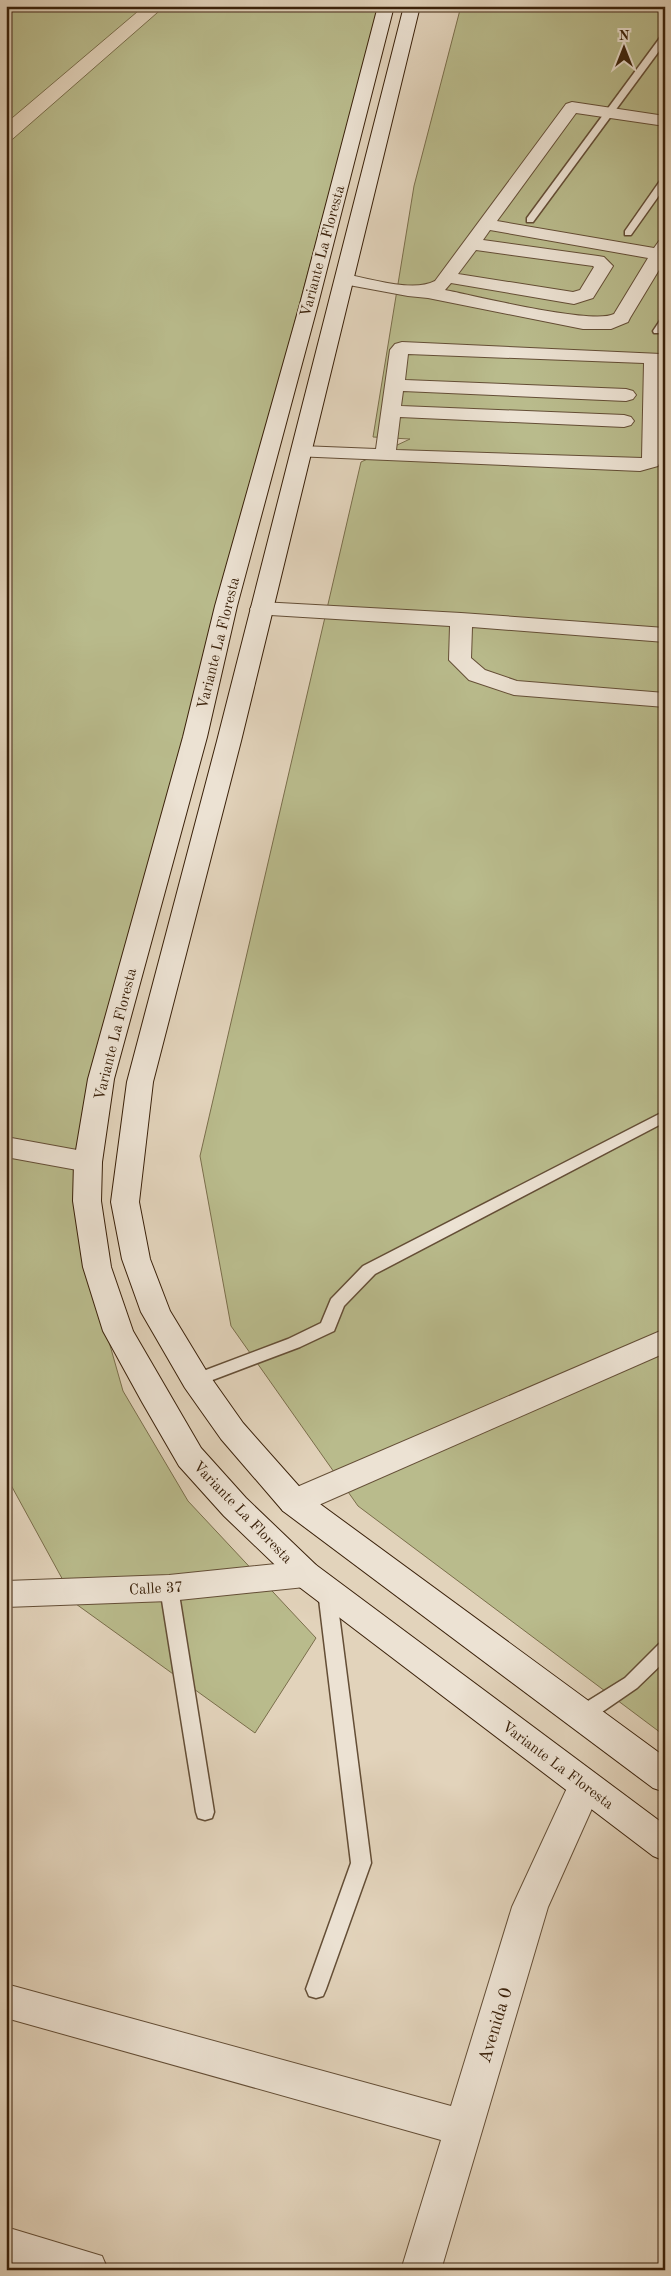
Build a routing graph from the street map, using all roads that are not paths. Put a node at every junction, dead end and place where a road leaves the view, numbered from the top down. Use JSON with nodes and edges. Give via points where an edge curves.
{"nodes":[{"id":1,"x":386,"y":6,"type":"edge"},
{"id":2,"x":412,"y":6,"type":"edge"},
{"id":3,"x":665,"y":37,"type":"edge"},
{"id":4,"x":610,"y":113,"type":"junction"},
{"id":5,"x":665,"y":121,"type":"edge"},
{"id":6,"x":665,"y":180,"type":"edge"},
{"id":7,"x":530,"y":220,"type":"dead end"},
{"id":8,"x":486,"y":224,"type":"junction"},
{"id":9,"x":628,"y":233,"type":"dead end"},
{"id":10,"x":472,"y":244,"type":"junction"},
{"id":11,"x":663,"y":251,"type":"edge"},
{"id":12,"x":447,"y":278,"type":"junction"},
{"id":13,"x":344,"y":279,"type":"junction"},
{"id":14,"x":428,"y":292,"type":"junction"},
{"id":15,"x":665,"y":321,"type":"edge"},
{"id":16,"x":658,"y":331,"type":"dead end"},
{"id":17,"x":393,"y":385,"type":"junction"},
{"id":18,"x":626,"y":395,"type":"dead end"},
{"id":19,"x":390,"y":411,"type":"junction"},
{"id":20,"x":624,"y":421,"type":"dead end"},
{"id":21,"x":384,"y":454,"type":"junction"},
{"id":22,"x":299,"y":458,"type":"junction"},
{"id":23,"x":265,"y":461,"type":"junction"},
{"id":24,"x":261,"y":609,"type":"junction"},
{"id":25,"x":461,"y":620,"type":"junction"},
{"id":26,"x":665,"y":635,"type":"edge"},
{"id":27,"x":665,"y":700,"type":"edge"},
{"id":28,"x":101,"y":1079,"type":"junction"},
{"id":29,"x":140,"y":1082,"type":"junction"},
{"id":30,"x":665,"y":1116,"type":"edge"},
{"id":31,"x":6,"y":1148,"type":"edge"},
{"id":32,"x":88,"y":1162,"type":"junction"},
{"id":33,"x":665,"y":1340,"type":"edge"},
{"id":34,"x":196,"y":1380,"type":"junction"},
{"id":35,"x":294,"y":1502,"type":"junction"},
{"id":36,"x":316,"y":1583,"type":"junction"},
{"id":37,"x":169,"y":1588,"type":"junction"},
{"id":38,"x":6,"y":1594,"type":"edge"},
{"id":39,"x":665,"y":1649,"type":"edge"},
{"id":40,"x":582,"y":1715,"type":"junction"},
{"id":41,"x":665,"y":1777,"type":"edge"},
{"id":42,"x":585,"y":1786,"type":"junction"},
{"id":43,"x":205,"y":1812,"type":"dead end"},
{"id":44,"x":665,"y":1845,"type":"edge"},
{"id":45,"x":316,"y":1989,"type":"dead end"},
{"id":46,"x":6,"y":2001,"type":"edge"},
{"id":47,"x":464,"y":2128,"type":"junction"},
{"id":48,"x":6,"y":2247,"type":"edge"},
{"id":49,"x":88,"y":2270,"type":"edge"},
{"id":50,"x":421,"y":2270,"type":"edge"}],
"edges":[{"from":1,"to":23,"type":"main road","name":"Variante La Floresta"},
{"from":2,"to":13,"type":"main road","name":"Variante La Floresta"},
{"from":3,"to":4,"type":"lane"},
{"from":4,"to":5,"type":"main road"},
{"from":4,"to":7,"type":"lane"},
{"from":4,"to":8,"type":"main road","via":[[572,107]]},
{"from":6,"to":9,"type":"lane"},
{"from":8,"to":10,"type":"main road"},
{"from":8,"to":11,"type":"main road"},
{"from":10,"to":12,"type":"main road"},
{"from":10,"to":12,"type":"main road","via":[[598,261],[604,266],[587,294],[574,298]]},
{"from":11,"to":14,"type":"main road","via":[[621,318],[611,323],[583,323]]},
{"from":12,"to":14,"type":"main road"},
{"from":13,"to":14,"type":"main road"},
{"from":13,"to":22,"type":"main road","name":"Variante La Floresta"},
{"from":15,"to":16,"type":"lane"},
{"from":17,"to":18,"type":"main road"},
{"from":17,"to":19,"type":"main road"},
{"from":17,"to":21,"type":"main road","via":[[399,350],[408,347],[654,358],[654,452],[651,462],[640,465]]},
{"from":19,"to":20,"type":"main road"},
{"from":19,"to":21,"type":"main road"},
{"from":21,"to":22,"type":"main road"},
{"from":22,"to":23,"type":"main road"},
{"from":22,"to":24,"type":"main road","name":"Variante La Floresta"},
{"from":23,"to":28,"type":"main road","name":"Variante La Floresta","via":[[195,738]]},
{"from":24,"to":25,"type":"main road"},
{"from":24,"to":29,"type":"main road","name":"Variante La Floresta"},
{"from":25,"to":26,"type":"main road"},
{"from":25,"to":27,"type":"main road","via":[[460,660],[478,675],[514,688]]},
{"from":28,"to":29,"type":"main road"},
{"from":28,"to":32,"type":"main road","name":"Variante La Floresta"},
{"from":29,"to":34,"type":"main road","name":"Variante La Floresta","via":[[125,1202],[134,1250],[156,1312]]},
{"from":30,"to":34,"type":"lane","via":[[369,1270],[336,1303],[328,1326],[294,1343]]},
{"from":31,"to":32,"type":"main road"},
{"from":32,"to":36,"type":"main road","name":"Variante La Floresta","via":[[87,1201],[97,1267],[118,1330],[190,1457],[235,1507]]},
{"from":33,"to":35,"type":"main road"},
{"from":34,"to":35,"type":"main road","name":"Variante La Floresta","via":[[232,1431]]},
{"from":35,"to":40,"type":"main road","name":"Variante La Floresta"},
{"from":36,"to":37,"type":"main road","name":"Calle 37"},
{"from":36,"to":42,"type":"main road","name":"Variante La Floresta"},
{"from":36,"to":45,"type":"lane","via":[[362,1863]]},
{"from":37,"to":38,"type":"main road","name":"Calle 37"},
{"from":37,"to":43,"type":"lane"},
{"from":39,"to":40,"type":"lane","via":[[631,1683]]},
{"from":40,"to":41,"type":"main road","name":"Variante La Floresta"},
{"from":42,"to":44,"type":"main road","name":"Variante La Floresta"},
{"from":42,"to":47,"type":"main road","name":"Avenida 0","via":[[530,1908]]},
{"from":46,"to":47,"type":"main road"},
{"from":47,"to":50,"type":"main road","name":"Avenida 0"},
{"from":48,"to":49,"type":"main road"}]}
